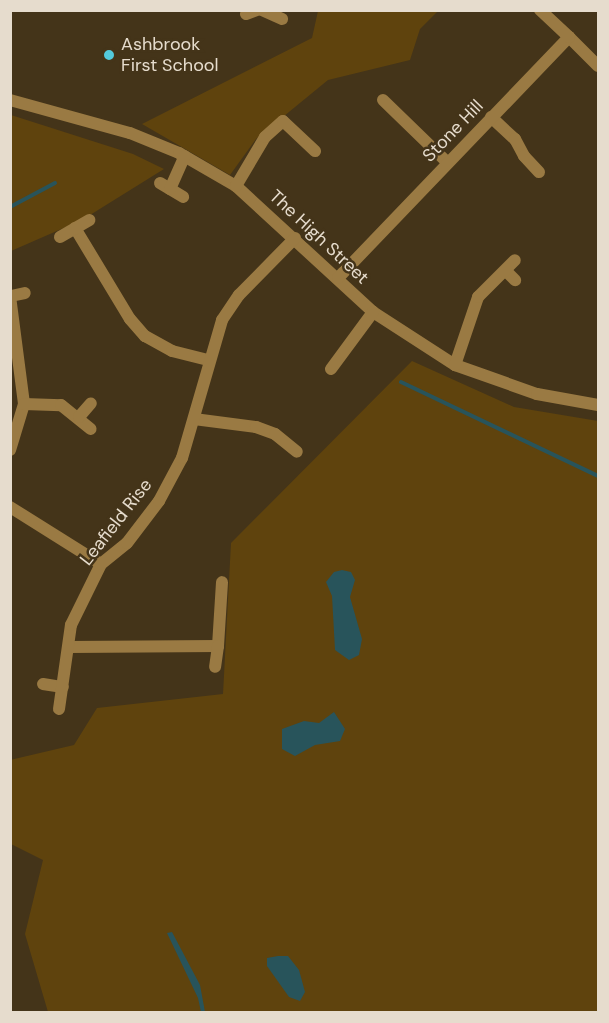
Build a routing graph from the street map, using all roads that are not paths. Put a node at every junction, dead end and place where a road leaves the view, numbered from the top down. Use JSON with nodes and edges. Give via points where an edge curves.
{"nodes":[{"id":1,"x":540,"y":10,"type":"edge"},
{"id":2,"x":255,"y":12,"type":"edge"},
{"id":3,"x":282,"y":18,"type":"dead end"},
{"id":4,"x":568,"y":37,"type":"junction"},
{"id":5,"x":598,"y":66,"type":"edge"},
{"id":6,"x":10,"y":100,"type":"edge"},
{"id":7,"x":383,"y":100,"type":"dead end"},
{"id":8,"x":491,"y":117,"type":"junction"},
{"id":9,"x":315,"y":151,"type":"dead end"},
{"id":10,"x":185,"y":156,"type":"junction"},
{"id":11,"x":447,"y":162,"type":"junction"},
{"id":12,"x":539,"y":172,"type":"dead end"},
{"id":13,"x":236,"y":186,"type":"junction"},
{"id":14,"x":183,"y":197,"type":"dead end"},
{"id":15,"x":89,"y":220,"type":"dead end"},
{"id":16,"x":75,"y":228,"type":"junction"},
{"id":17,"x":60,"y":237,"type":"dead end"},
{"id":18,"x":296,"y":238,"type":"junction"},
{"id":19,"x":515,"y":260,"type":"dead end"},
{"id":20,"x":506,"y":271,"type":"junction"},
{"id":21,"x":338,"y":278,"type":"junction"},
{"id":22,"x":516,"y":280,"type":"dead end"},
{"id":23,"x":25,"y":293,"type":"dead end"},
{"id":24,"x":11,"y":296,"type":"edge"},
{"id":25,"x":373,"y":312,"type":"junction"},
{"id":26,"x":208,"y":360,"type":"junction"},
{"id":27,"x":455,"y":365,"type":"junction"},
{"id":28,"x":331,"y":369,"type":"dead end"},
{"id":29,"x":91,"y":403,"type":"dead end"},
{"id":30,"x":24,"y":404,"type":"junction"},
{"id":31,"x":598,"y":405,"type":"edge"},
{"id":32,"x":80,"y":417,"type":"junction"},
{"id":33,"x":194,"y":419,"type":"junction"},
{"id":34,"x":90,"y":429,"type":"dead end"},
{"id":35,"x":10,"y":450,"type":"edge"},
{"id":36,"x":297,"y":452,"type":"dead end"},
{"id":37,"x":10,"y":507,"type":"edge"},
{"id":38,"x":101,"y":564,"type":"junction"},
{"id":39,"x":222,"y":582,"type":"dead end"},
{"id":40,"x":218,"y":646,"type":"junction"},
{"id":41,"x":69,"y":647,"type":"junction"},
{"id":42,"x":215,"y":667,"type":"dead end"},
{"id":43,"x":44,"y":684,"type":"dead end"},
{"id":44,"x":63,"y":687,"type":"junction"},
{"id":45,"x":59,"y":710,"type":"dead end"}],
"edges":[{"from":1,"to":4,"type":"street"},
{"from":2,"to":3,"type":"street"},
{"from":4,"to":5,"type":"street"},
{"from":4,"to":8,"type":"street","name":"Stone Hill"},
{"from":6,"to":10,"type":"street","name":"The High Street","via":[[119,129]]},
{"from":7,"to":11,"type":"street"},
{"from":8,"to":11,"type":"street","name":"Stone Hill"},
{"from":8,"to":12,"type":"street","via":[[516,139],[524,156]]},
{"from":9,"to":13,"type":"street","via":[[283,122],[266,137]]},
{"from":10,"to":13,"type":"street","name":"The High Street"},
{"from":10,"to":14,"type":"street","via":[[165,186]]},
{"from":11,"to":21,"type":"street","name":"Stone Hill"},
{"from":13,"to":18,"type":"street","name":"The High Street"},
{"from":15,"to":16,"type":"street"},
{"from":16,"to":17,"type":"street"},
{"from":16,"to":26,"type":"street","via":[[130,319],[145,336],[172,351]]},
{"from":18,"to":21,"type":"street","name":"The High Street"},
{"from":18,"to":26,"type":"street","name":"Leafield Rise","via":[[239,295],[222,320]]},
{"from":19,"to":20,"type":"street"},
{"from":20,"to":22,"type":"street"},
{"from":20,"to":27,"type":"street","via":[[478,297]]},
{"from":21,"to":25,"type":"street","name":"The High Street"},
{"from":23,"to":24,"type":"street"},
{"from":24,"to":30,"type":"street"},
{"from":25,"to":27,"type":"street","name":"The High Street"},
{"from":25,"to":28,"type":"street"},
{"from":26,"to":33,"type":"street","name":"Leafield Rise"},
{"from":27,"to":31,"type":"street","name":"The High Street","via":[[537,394]]},
{"from":29,"to":32,"type":"street"},
{"from":30,"to":32,"type":"street","via":[[61,405]]},
{"from":30,"to":35,"type":"street"},
{"from":32,"to":34,"type":"street"},
{"from":33,"to":36,"type":"street","via":[[256,427],[275,434]]},
{"from":33,"to":38,"type":"street","name":"Leafield Rise","via":[[182,458],[159,501],[127,543]]},
{"from":37,"to":38,"type":"street"},
{"from":38,"to":41,"type":"street","name":"Leafield Rise","via":[[71,625]]},
{"from":39,"to":40,"type":"street"},
{"from":40,"to":41,"type":"street"},
{"from":40,"to":42,"type":"street"},
{"from":41,"to":44,"type":"street","name":"Leafield Rise"},
{"from":43,"to":44,"type":"street"},
{"from":44,"to":45,"type":"street","name":"Leafield Rise"}]}
